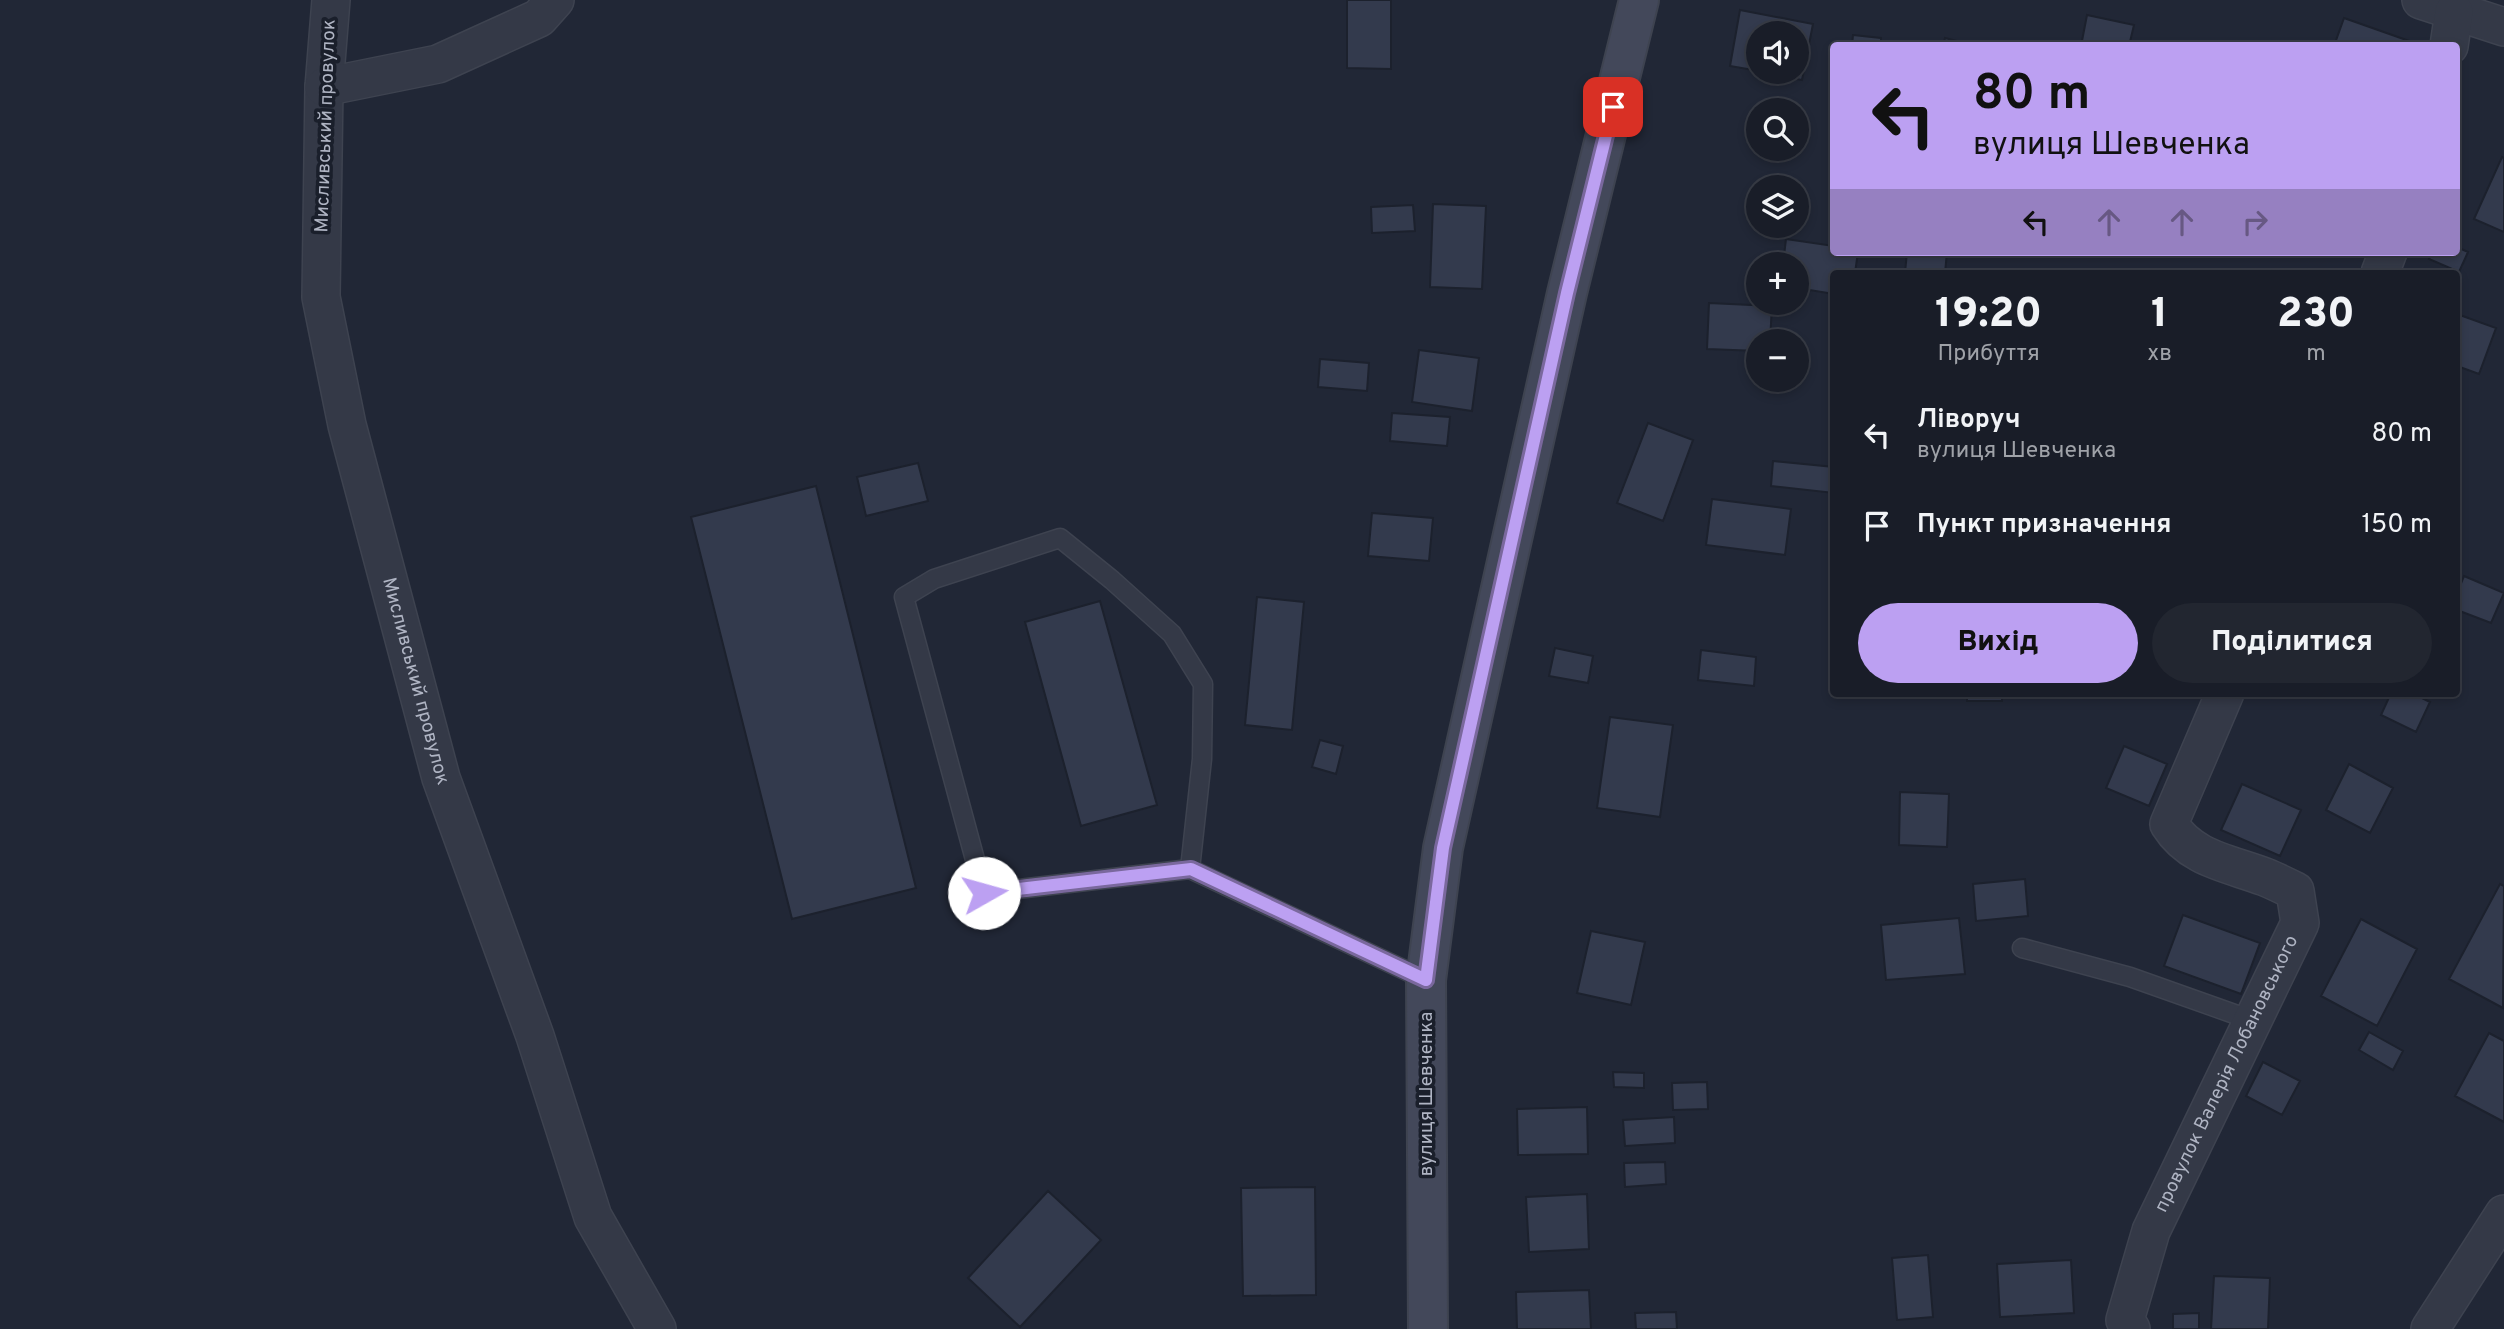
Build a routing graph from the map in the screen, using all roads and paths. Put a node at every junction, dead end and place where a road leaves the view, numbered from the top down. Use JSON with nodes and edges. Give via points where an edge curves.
{"nodes":[{"id":1,"x":331,"y":0,"type":"edge"},
{"id":2,"x":555,"y":0,"type":"edge"},
{"id":3,"x":1639,"y":0,"type":"edge"},
{"id":4,"x":2441,"y":19,"type":"edge"},
{"id":5,"x":2504,"y":27,"type":"edge"},
{"id":6,"x":324,"y":87,"type":"junction"},
{"id":7,"x":2223,"y":697,"type":"edge"},
{"id":8,"x":1191,"y":869,"type":"junction"},
{"id":9,"x":2022,"y":948,"type":"dead end"},
{"id":10,"x":1426,"y":980,"type":"junction"},
{"id":11,"x":2254,"y":1021,"type":"junction"},
{"id":12,"x":2504,"y":1214,"type":"edge"},
{"id":13,"x":657,"y":1329,"type":"edge"},
{"id":14,"x":1428,"y":1329,"type":"edge"},
{"id":15,"x":2131,"y":1329,"type":"edge"},
{"id":16,"x":2430,"y":1329,"type":"edge"}],
"edges":[{"from":1,"to":6,"type":"street","name":"Мисливський провулок"},
{"from":2,"to":6,"type":"street","via":[[538,18],[438,64]]},
{"from":3,"to":10,"type":"street","name":"вулиця Шевченка","via":[[1567,293],[1443,848]]},
{"from":4,"to":5,"type":"street"},
{"from":6,"to":13,"type":"street","name":"Мисливський провулок","via":[[321,297],[347,425],[438,765],[536,1036],[593,1217]]},
{"from":7,"to":11,"type":"street","name":"провулок Валерія Лобановського","via":[[2169,824],[2179,840],[2214,861],[2295,891],[2300,923]]},
{"from":8,"to":8,"type":"lane","via":[[1202,759],[1203,684],[1172,634],[1060,538],[934,579],[904,597],[984,893]]},
{"from":8,"to":10,"type":"lane"},
{"from":9,"to":11,"type":"lane","via":[[2130,977]]},
{"from":10,"to":14,"type":"street","name":"вулиця Шевченка"},
{"from":11,"to":15,"type":"street","name":"провулок Валерія Лобановського","via":[[2151,1231],[2125,1320]]},
{"from":12,"to":16,"type":"street"}]}
